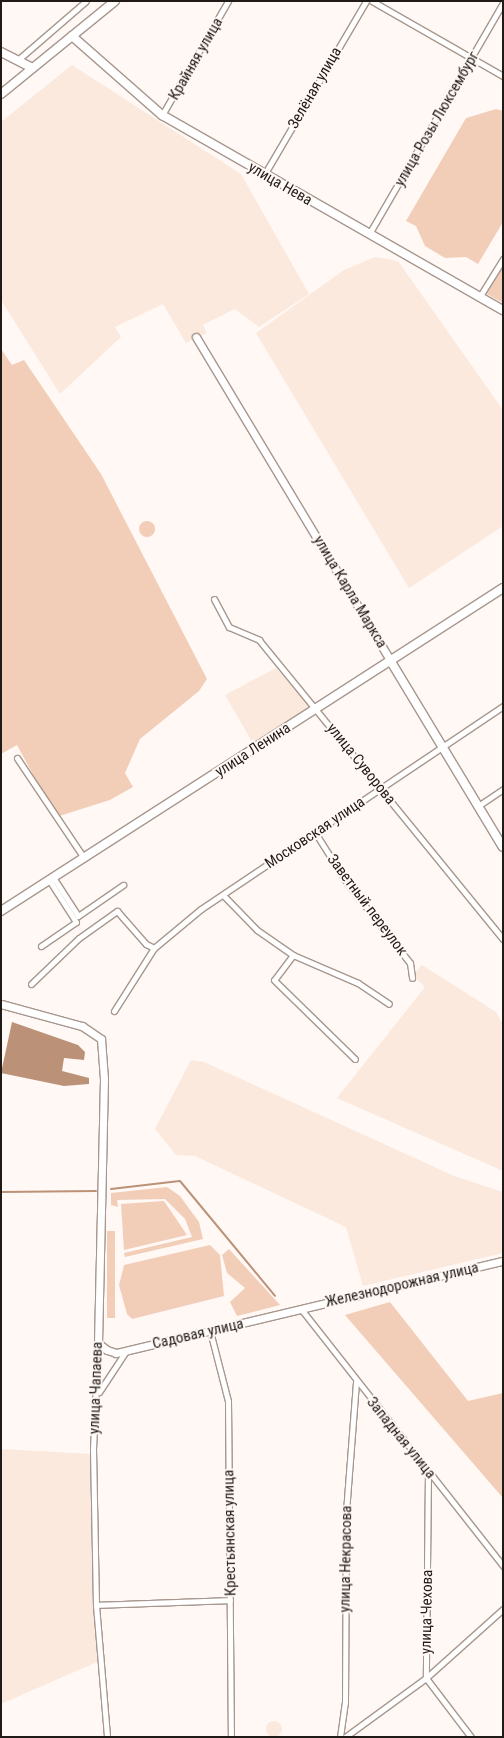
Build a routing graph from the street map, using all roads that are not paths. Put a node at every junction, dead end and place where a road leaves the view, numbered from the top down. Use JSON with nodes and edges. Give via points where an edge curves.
{"nodes":[{"id":1,"x":86,"y":1,"type":"edge"},
{"id":2,"x":115,"y":1,"type":"edge"},
{"id":3,"x":228,"y":1,"type":"edge"},
{"id":4,"x":366,"y":1,"type":"edge"},
{"id":5,"x":372,"y":1,"type":"edge"},
{"id":6,"x":503,"y":3,"type":"edge"},
{"id":7,"x":72,"y":36,"type":"junction"},
{"id":8,"x":1,"y":52,"type":"edge"},
{"id":9,"x":20,"y":58,"type":"junction"},
{"id":10,"x":472,"y":59,"type":"junction"},
{"id":11,"x":32,"y":68,"type":"junction"},
{"id":12,"x":503,"y":76,"type":"edge"},
{"id":13,"x":1,"y":94,"type":"edge"},
{"id":14,"x":162,"y":115,"type":"junction"},
{"id":15,"x":264,"y":175,"type":"junction"},
{"id":16,"x":369,"y":234,"type":"junction"},
{"id":17,"x":503,"y":259,"type":"edge"},
{"id":18,"x":480,"y":296,"type":"junction"},
{"id":19,"x":503,"y":310,"type":"edge"},
{"id":20,"x":196,"y":337,"type":"dead end"},
{"id":21,"x":503,"y":588,"type":"edge"},
{"id":22,"x":214,"y":599,"type":"dead end"},
{"id":23,"x":390,"y":660,"type":"junction"},
{"id":24,"x":503,"y":706,"type":"edge"},
{"id":25,"x":317,"y":709,"type":"junction"},
{"id":26,"x":441,"y":747,"type":"junction"},
{"id":27,"x":17,"y":758,"type":"dead end"},
{"id":28,"x":381,"y":789,"type":"junction"},
{"id":29,"x":503,"y":789,"type":"edge"},
{"id":30,"x":478,"y":806,"type":"junction"},
{"id":31,"x":316,"y":834,"type":"junction"},
{"id":32,"x":503,"y":847,"type":"edge"},
{"id":33,"x":84,"y":858,"type":"junction"},
{"id":34,"x":51,"y":879,"type":"junction"},
{"id":35,"x":123,"y":885,"type":"dead end"},
{"id":36,"x":223,"y":895,"type":"junction"},
{"id":37,"x":1,"y":911,"type":"edge"},
{"id":38,"x":503,"y":939,"type":"edge"},
{"id":39,"x":42,"y":946,"type":"dead end"},
{"id":40,"x":154,"y":948,"type":"junction"},
{"id":41,"x":293,"y":955,"type":"junction"},
{"id":42,"x":412,"y":978,"type":"dead end"},
{"id":43,"x":31,"y":984,"type":"dead end"},
{"id":44,"x":1,"y":1004,"type":"edge"},
{"id":45,"x":389,"y":1004,"type":"dead end"},
{"id":46,"x":114,"y":1012,"type":"dead end"},
{"id":47,"x":355,"y":1059,"type":"dead end"},
{"id":48,"x":503,"y":1261,"type":"edge"},
{"id":49,"x":301,"y":1309,"type":"junction"},
{"id":50,"x":210,"y":1331,"type":"junction"},
{"id":51,"x":98,"y":1342,"type":"junction"},
{"id":52,"x":126,"y":1351,"type":"junction"},
{"id":53,"x":356,"y":1381,"type":"junction"},
{"id":54,"x":98,"y":1393,"type":"junction"},
{"id":55,"x":428,"y":1472,"type":"junction"},
{"id":56,"x":503,"y":1566,"type":"edge"},
{"id":57,"x":230,"y":1600,"type":"junction"},
{"id":58,"x":96,"y":1605,"type":"junction"},
{"id":59,"x":503,"y":1609,"type":"edge"},
{"id":60,"x":426,"y":1678,"type":"junction"},
{"id":61,"x":107,"y":1737,"type":"edge"},
{"id":62,"x":231,"y":1737,"type":"edge"},
{"id":63,"x":340,"y":1737,"type":"edge"},
{"id":64,"x":345,"y":1737,"type":"edge"},
{"id":65,"x":471,"y":1737,"type":"edge"}],
"edges":[{"from":1,"to":9,"type":"street"},
{"from":2,"to":7,"type":"main road"},
{"from":3,"to":14,"type":"street","name":"Крайняя улица"},
{"from":4,"to":15,"type":"street","name":"Зелёная улица"},
{"from":5,"to":10,"type":"street"},
{"from":6,"to":10,"type":"street","name":"улица Розы Люксембург"},
{"from":7,"to":11,"type":"main road"},
{"from":7,"to":14,"type":"main road","name":"улица Нева"},
{"from":8,"to":9,"type":"main road"},
{"from":9,"to":11,"type":"main road"},
{"from":10,"to":12,"type":"street"},
{"from":10,"to":16,"type":"street","name":"улица Розы Люксембург"},
{"from":11,"to":13,"type":"main road"},
{"from":14,"to":15,"type":"main road","name":"улица Нева"},
{"from":15,"to":16,"type":"main road","name":"улица Нева"},
{"from":16,"to":18,"type":"main road","name":"улица Нева"},
{"from":17,"to":18,"type":"street"},
{"from":18,"to":19,"type":"main road","name":"улица Нева"},
{"from":20,"to":23,"type":"street","name":"улица Карла Маркса"},
{"from":21,"to":23,"type":"main road","name":"улица Ленина"},
{"from":22,"to":25,"type":"street","name":"улица Суворова","via":[[229,627],[259,640]]},
{"from":23,"to":25,"type":"main road","name":"улица Ленина"},
{"from":23,"to":26,"type":"main road","name":"улица Карла Маркса"},
{"from":24,"to":26,"type":"street","name":"Московская улица"},
{"from":25,"to":28,"type":"street","name":"улица Суворова"},
{"from":25,"to":33,"type":"main road","name":"улица Ленина"},
{"from":26,"to":28,"type":"street","name":"Московская улица"},
{"from":26,"to":30,"type":"main road","name":"улица Карла Маркса"},
{"from":27,"to":33,"type":"street"},
{"from":28,"to":31,"type":"street","name":"Московская улица"},
{"from":28,"to":38,"type":"street","name":"улица Суворова"},
{"from":29,"to":30,"type":"street"},
{"from":30,"to":32,"type":"main road","name":"улица Карла Маркса"},
{"from":31,"to":36,"type":"street","name":"Московская улица"},
{"from":31,"to":42,"type":"street","name":"Заветный переулок","via":[[347,883],[410,963]]},
{"from":33,"to":34,"type":"main road","name":"улица Ленина"},
{"from":34,"to":35,"type":"street","via":[[78,916]]},
{"from":34,"to":37,"type":"main road","name":"улица Ленина"},
{"from":34,"to":39,"type":"street","via":[[76,922]]},
{"from":36,"to":40,"type":"street","name":"Московская улица"},
{"from":36,"to":41,"type":"street","via":[[257,930]]},
{"from":40,"to":43,"type":"street","via":[[146,944],[117,911],[79,938]]},
{"from":40,"to":46,"type":"street","name":"Московская улица"},
{"from":41,"to":45,"type":"street","via":[[358,983]]},
{"from":41,"to":47,"type":"street","via":[[274,980]]},
{"from":44,"to":51,"type":"street","name":"улица Чапаева","via":[[82,1026],[101,1039],[104,1079]]},
{"from":48,"to":49,"type":"street","name":"Железнодорожная улица"},
{"from":49,"to":50,"type":"street","name":"Садовая улица"},
{"from":49,"to":53,"type":"street","name":"Западная улица"},
{"from":50,"to":52,"type":"street","name":"Садовая улица"},
{"from":50,"to":57,"type":"street","name":"Крестьянская улица","via":[[228,1401]]},
{"from":51,"to":52,"type":"street","name":"Садовая улица","via":[[116,1353]]},
{"from":51,"to":54,"type":"street","name":"улица Чапаева"},
{"from":52,"to":54,"type":"street"},
{"from":53,"to":55,"type":"street","name":"Западная улица"},
{"from":53,"to":63,"type":"street","name":"улица Некрасова","via":[[346,1512],[345,1703]]},
{"from":54,"to":58,"type":"street","name":"улица Чапаева","via":[[93,1449]]},
{"from":55,"to":56,"type":"street","name":"Западная улица"},
{"from":55,"to":60,"type":"street","name":"улица Чехова"},
{"from":57,"to":58,"type":"street"},
{"from":57,"to":62,"type":"street","name":"Крестьянская улица"},
{"from":58,"to":61,"type":"street","name":"улица Чапаева"},
{"from":59,"to":60,"type":"street"},
{"from":60,"to":64,"type":"street"},
{"from":60,"to":65,"type":"street"}]}
